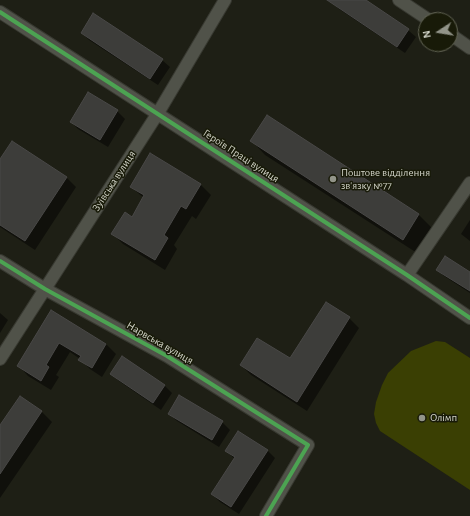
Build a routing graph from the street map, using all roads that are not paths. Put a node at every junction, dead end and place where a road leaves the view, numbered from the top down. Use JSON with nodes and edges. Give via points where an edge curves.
{"nodes":[{"id":1,"x":225,"y":0,"type":"edge"},
{"id":2,"x":399,"y":0,"type":"edge"},
{"id":3,"x":0,"y":12,"type":"edge"},
{"id":4,"x":418,"y":13,"type":"edge"},
{"id":5,"x":458,"y":40,"type":"edge"},
{"id":6,"x":470,"y":48,"type":"edge"},
{"id":7,"x":158,"y":113,"type":"junction"},
{"id":8,"x":470,"y":184,"type":"edge"},
{"id":9,"x":0,"y":261,"type":"edge"},
{"id":10,"x":407,"y":275,"type":"junction"},
{"id":11,"x":45,"y":289,"type":"junction"},
{"id":12,"x":470,"y":318,"type":"edge"},
{"id":13,"x":0,"y":359,"type":"edge"},
{"id":14,"x":266,"y":516,"type":"edge"}],
"edges":[{"from":1,"to":7,"type":"street","name":"Зуївська вулиця"},
{"from":2,"to":4,"type":"street"},
{"from":3,"to":7,"type":"street","name":"Героїв Праці вулиця"},
{"from":5,"to":6,"type":"street"},
{"from":7,"to":10,"type":"street","name":"Героїв Праці вулиця"},
{"from":7,"to":11,"type":"street","name":"Зуївська вулиця"},
{"from":8,"to":10,"type":"street"},
{"from":9,"to":11,"type":"street","name":"Нарвська вулиця"},
{"from":10,"to":12,"type":"street","name":"Героїв Праці вулиця"},
{"from":11,"to":13,"type":"street","name":"Зуївська вулиця"},
{"from":11,"to":14,"type":"street","name":"Нарвська вулиця","via":[[167,356],[308,445]]}]}
